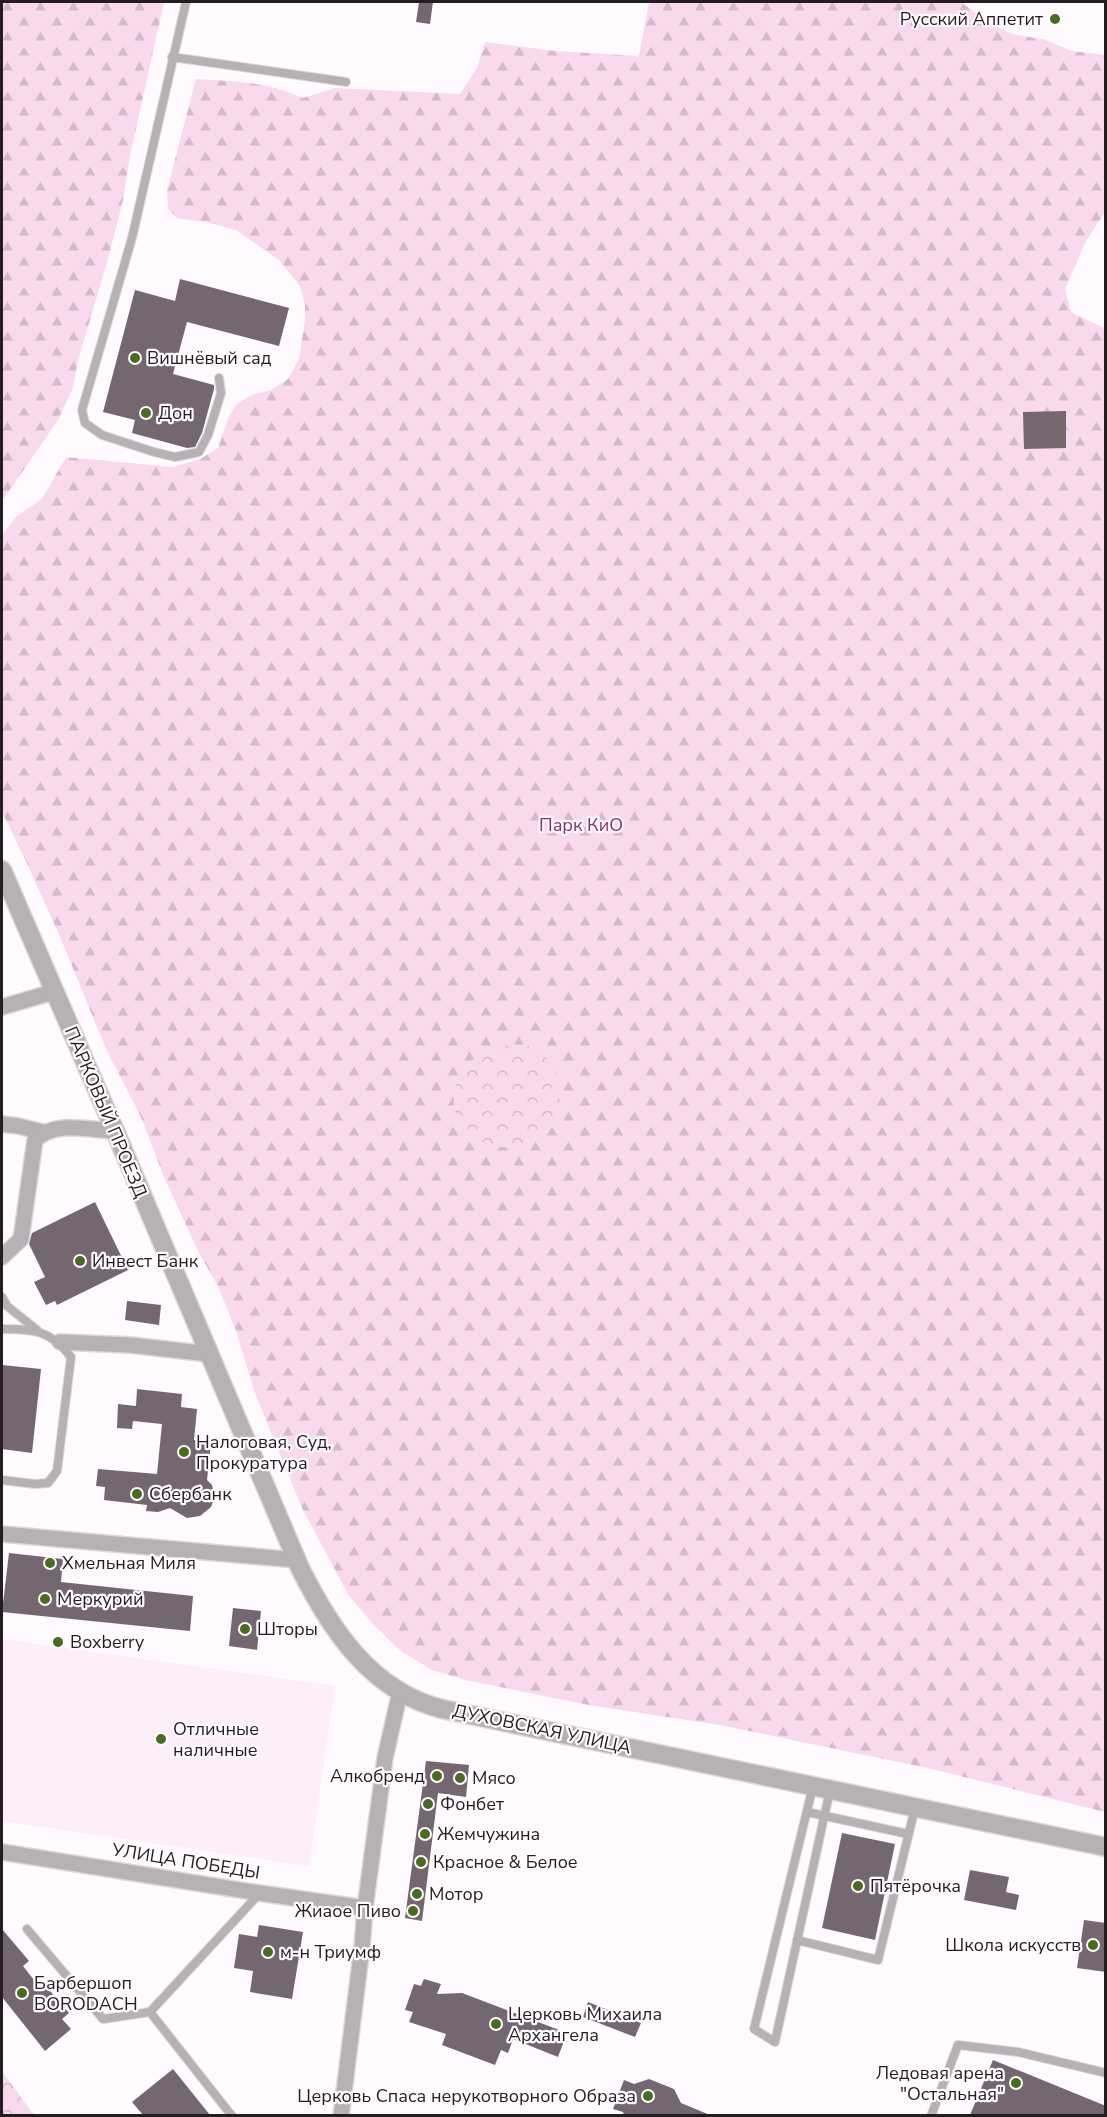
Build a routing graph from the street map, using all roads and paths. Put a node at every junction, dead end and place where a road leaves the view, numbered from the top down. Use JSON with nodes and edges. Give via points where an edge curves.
{"nodes":[{"id":1,"x":186,"y":2,"type":"edge"},
{"id":2,"x":172,"y":57,"type":"junction"},
{"id":3,"x":346,"y":82,"type":"dead end"},
{"id":4,"x":219,"y":378,"type":"dead end"},
{"id":5,"x":2,"y":870,"type":"edge"},
{"id":6,"x":53,"y":992,"type":"junction"},
{"id":7,"x":2,"y":1007,"type":"edge"},
{"id":8,"x":2,"y":1124,"type":"edge"},
{"id":9,"x":115,"y":1131,"type":"junction"},
{"id":10,"x":43,"y":1132,"type":"junction"},
{"id":11,"x":2,"y":1257,"type":"edge"},
{"id":12,"x":2,"y":1297,"type":"edge"},
{"id":13,"x":2,"y":1329,"type":"edge"},
{"id":14,"x":38,"y":1330,"type":"junction"},
{"id":15,"x":60,"y":1342,"type":"junction"},
{"id":16,"x":209,"y":1354,"type":"junction"},
{"id":17,"x":2,"y":1480,"type":"edge"},
{"id":18,"x":2,"y":1534,"type":"edge"},
{"id":19,"x":297,"y":1560,"type":"junction"},
{"id":20,"x":400,"y":1692,"type":"junction"},
{"id":21,"x":822,"y":1788,"type":"junction"},
{"id":22,"x":915,"y":1808,"type":"junction"},
{"id":23,"x":807,"y":1812,"type":"junction"},
{"id":24,"x":824,"y":1816,"type":"junction"},
{"id":25,"x":908,"y":1834,"type":"junction"},
{"id":26,"x":1106,"y":1847,"type":"edge"},
{"id":27,"x":2,"y":1851,"type":"edge"},
{"id":28,"x":259,"y":1893,"type":"junction"},
{"id":29,"x":365,"y":1908,"type":"junction"},
{"id":30,"x":27,"y":1929,"type":"dead end"},
{"id":31,"x":797,"y":1940,"type":"junction"},
{"id":32,"x":150,"y":2012,"type":"junction"},
{"id":33,"x":1106,"y":2073,"type":"edge"},
{"id":34,"x":232,"y":2115,"type":"edge"},
{"id":35,"x":341,"y":2115,"type":"edge"},
{"id":36,"x":931,"y":2115,"type":"edge"}],
"edges":[{"from":1,"to":2,"type":"lane"},
{"from":2,"to":3,"type":"lane"},
{"from":2,"to":4,"type":"lane","via":[[132,238],[82,410],[85,423],[102,435],[154,452],[175,457],[199,452],[221,393]]},
{"from":5,"to":6,"type":"street","name":"ПАРКОВЫЙ ПРОЕЗД"},
{"from":6,"to":7,"type":"street"},
{"from":6,"to":9,"type":"street","name":"ПАРКОВЫЙ ПРОЕЗД"},
{"from":8,"to":10,"type":"street"},
{"from":9,"to":10,"type":"street","via":[[55,1128]]},
{"from":9,"to":16,"type":"street","name":"ПАРКОВЫЙ ПРОЕЗД"},
{"from":10,"to":11,"type":"street","via":[[35,1140],[21,1239]]},
{"from":12,"to":14,"type":"lane"},
{"from":13,"to":14,"type":"lane"},
{"from":14,"to":15,"type":"lane"},
{"from":15,"to":16,"type":"street"},
{"from":15,"to":17,"type":"lane","via":[[71,1357],[57,1471],[48,1483]]},
{"from":16,"to":19,"type":"street","name":"ПАРКОВЫЙ ПРОЕЗД"},
{"from":18,"to":19,"type":"street"},
{"from":19,"to":20,"type":"street","name":"ПАРКОВЫЙ ПРОЕЗД","via":[[319,1607],[346,1644]]},
{"from":20,"to":21,"type":"street","name":"ДУХОВСКАЯ УЛИЦА","via":[[442,1708]]},
{"from":20,"to":29,"type":"street","via":[[385,1758]]},
{"from":21,"to":22,"type":"street","name":"ДУХОВСКАЯ УЛИЦА"},
{"from":21,"to":23,"type":"lane"},
{"from":21,"to":24,"type":"lane"},
{"from":22,"to":25,"type":"lane"},
{"from":22,"to":26,"type":"street","name":"ДУХОВСКАЯ УЛИЦА"},
{"from":23,"to":24,"type":"lane"},
{"from":23,"to":31,"type":"lane","via":[[754,2029],[775,2042]]},
{"from":24,"to":25,"type":"lane"},
{"from":24,"to":31,"type":"lane"},
{"from":25,"to":31,"type":"lane","via":[[878,1960]]},
{"from":27,"to":28,"type":"street","name":"УЛИЦА ПОБЕДЫ"},
{"from":28,"to":29,"type":"street","name":"УЛИЦА ПОБЕДЫ"},
{"from":28,"to":32,"type":"lane"},
{"from":29,"to":35,"type":"street"},
{"from":30,"to":32,"type":"lane","via":[[103,2019]]},
{"from":32,"to":34,"type":"lane"},
{"from":33,"to":36,"type":"lane","via":[[1017,2052],[958,2045]]}]}
